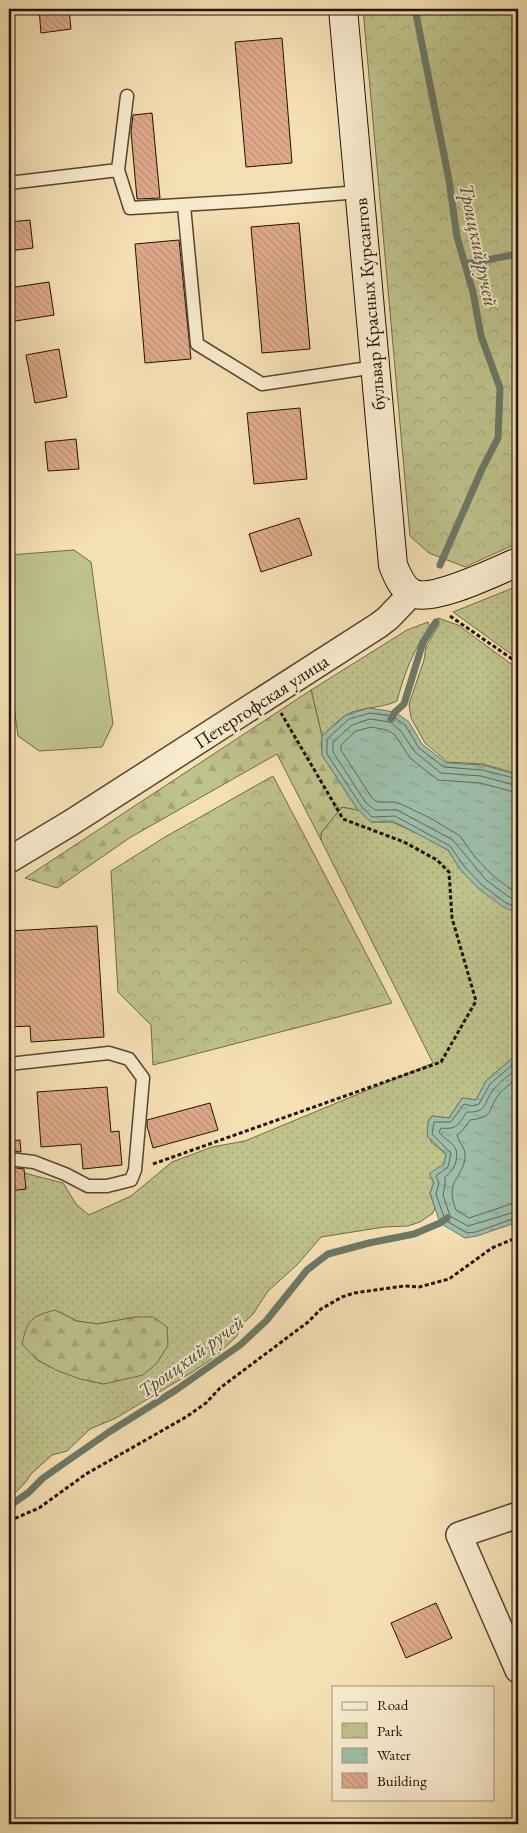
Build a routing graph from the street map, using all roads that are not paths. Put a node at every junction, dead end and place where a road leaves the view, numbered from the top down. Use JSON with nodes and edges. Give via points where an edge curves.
{"nodes":[{"id":1,"x":343,"y":9,"type":"edge"},
{"id":2,"x":127,"y":96,"type":"dead end"},
{"id":3,"x":118,"y":170,"type":"junction"},
{"id":4,"x":9,"y":183,"type":"edge"},
{"id":5,"x":359,"y":192,"type":"junction"},
{"id":6,"x":184,"y":206,"type":"junction"},
{"id":7,"x":375,"y":367,"type":"junction"},
{"id":8,"x":518,"y":562,"type":"edge"},
{"id":9,"x":412,"y":593,"type":"junction"},
{"id":10,"x":9,"y":860,"type":"edge"},
{"id":11,"x":9,"y":1064,"type":"edge"},
{"id":12,"x":9,"y":1159,"type":"edge"},
{"id":13,"x":518,"y":1516,"type":"edge"},
{"id":14,"x":518,"y":1670,"type":"edge"}],
"edges":[{"from":1,"to":5,"type":"main road","name":"бульвар Красных Курсантов"},
{"from":2,"to":3,"type":"lane"},
{"from":3,"to":4,"type":"lane"},
{"from":3,"to":6,"type":"lane","via":[[130,208]]},
{"from":5,"to":6,"type":"lane"},
{"from":5,"to":7,"type":"main road","name":"бульвар Красных Курсантов"},
{"from":6,"to":7,"type":"lane","via":[[197,344],[262,384]]},
{"from":7,"to":9,"type":"main road","name":"бульвар Красных Курсантов","via":[[393,565],[399,580]]},
{"from":8,"to":9,"type":"main road","via":[[438,594],[422,596]]},
{"from":9,"to":10,"type":"street","name":"Петергофская улица","via":[[379,624]]},
{"from":11,"to":12,"type":"lane","via":[[109,1054],[129,1059],[143,1078],[135,1170],[131,1180],[108,1186],[88,1186],[34,1162]]},
{"from":13,"to":14,"type":"street","via":[[459,1535]]}]}
